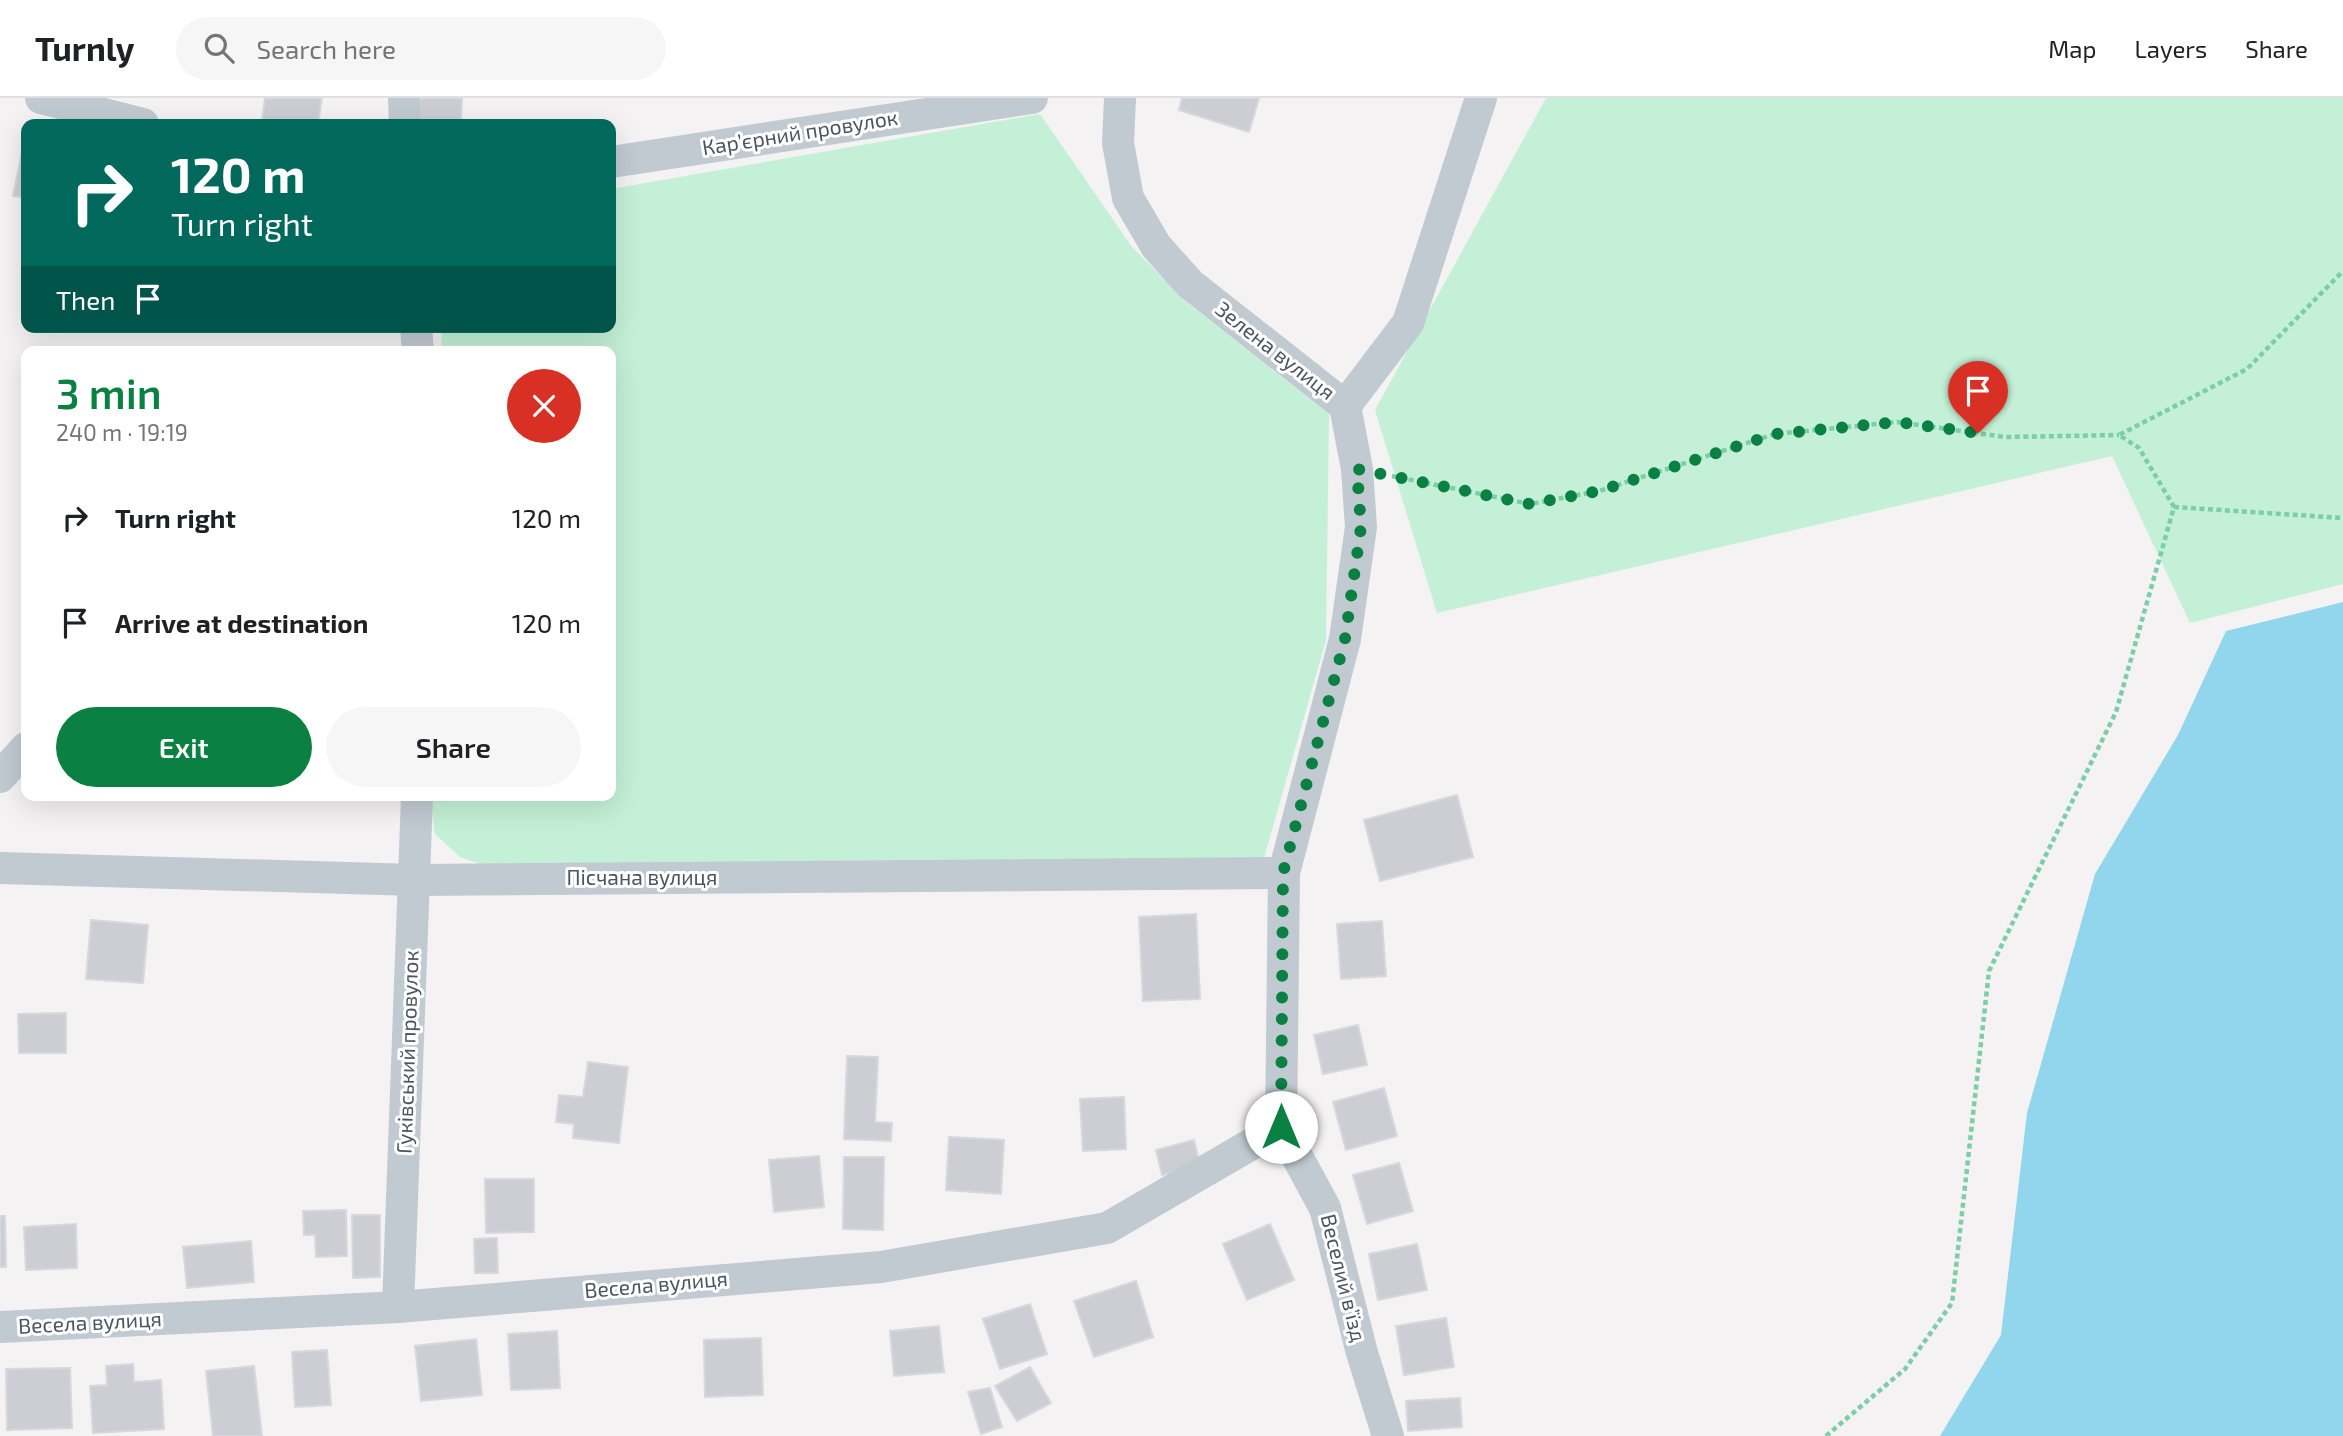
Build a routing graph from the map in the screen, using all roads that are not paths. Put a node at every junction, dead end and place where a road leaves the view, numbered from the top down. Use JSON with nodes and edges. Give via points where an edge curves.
{"nodes":[{"id":1,"x":41,"y":98,"type":"edge"},
{"id":2,"x":404,"y":98,"type":"edge"},
{"id":3,"x":1032,"y":98,"type":"edge"},
{"id":4,"x":1120,"y":98,"type":"edge"},
{"id":5,"x":1482,"y":98,"type":"edge"},
{"id":6,"x":123,"y":119,"type":"edge"},
{"id":7,"x":405,"y":119,"type":"edge"},
{"id":8,"x":616,"y":161,"type":"edge"},
{"id":9,"x":1345,"y":406,"type":"junction"},
{"id":10,"x":21,"y":754,"type":"edge"},
{"id":11,"x":0,"y":777,"type":"edge"},
{"id":12,"x":416,"y":801,"type":"edge"},
{"id":13,"x":0,"y":868,"type":"edge"},
{"id":14,"x":1283,"y":873,"type":"junction"},
{"id":15,"x":415,"y":880,"type":"junction"},
{"id":16,"x":1281,"y":1127,"type":"junction"},
{"id":17,"x":398,"y":1307,"type":"junction"},
{"id":18,"x":0,"y":1327,"type":"edge"},
{"id":19,"x":1388,"y":1436,"type":"edge"}],
"edges":[{"from":1,"to":6,"type":"street"},
{"from":2,"to":7,"type":"street"},
{"from":3,"to":8,"type":"street","name":"Кар’єрний провулок"},
{"from":4,"to":9,"type":"street","name":"Зелена вулиця","via":[[1118,143],[1128,198],[1156,246],[1190,285]]},
{"from":5,"to":9,"type":"street","via":[[1408,323]]},
{"from":9,"to":14,"type":"street","name":"Зелена вулиця","via":[[1357,469],[1361,527],[1345,639]]},
{"from":10,"to":11,"type":"street"},
{"from":12,"to":15,"type":"street","name":"Гуківський провулок"},
{"from":13,"to":15,"type":"street","name":"Пісчана вулиця"},
{"from":14,"to":15,"type":"street","name":"Пісчана вулиця"},
{"from":14,"to":16,"type":"street","name":"Зелена вулиця"},
{"from":15,"to":17,"type":"street","name":"Гуківський провулок"},
{"from":16,"to":17,"type":"street","name":"Весела вулиця","via":[[1107,1228],[881,1267]]},
{"from":16,"to":19,"type":"street","name":"Веселий в’їзд","via":[[1325,1208]]},
{"from":17,"to":18,"type":"street","name":"Весела вулиця"}]}
